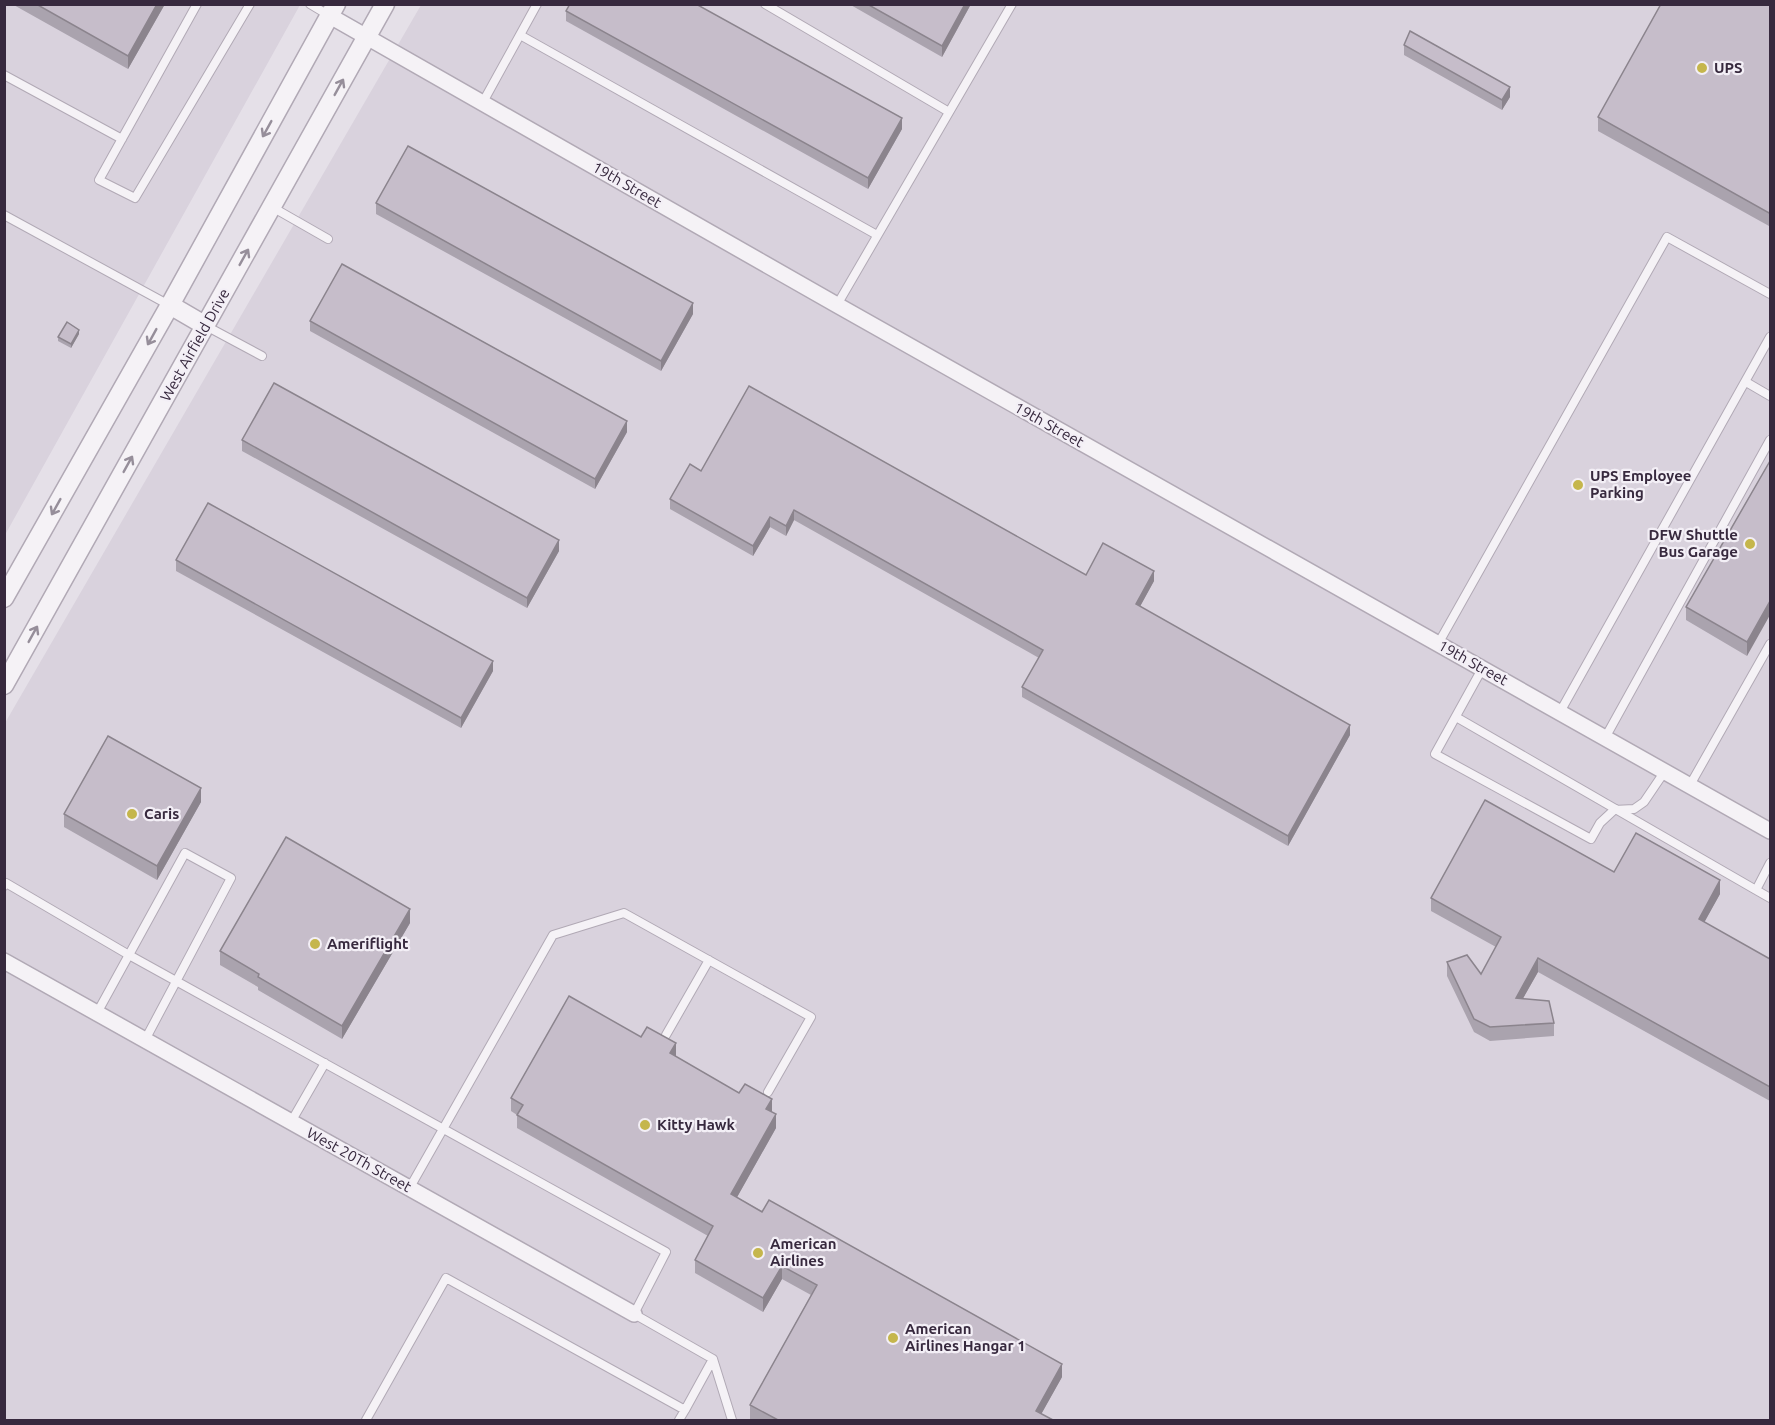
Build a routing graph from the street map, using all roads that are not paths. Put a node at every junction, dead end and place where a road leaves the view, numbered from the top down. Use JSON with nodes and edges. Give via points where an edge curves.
{"nodes":[{"id":1,"x":197,"y":4,"type":"edge"},
{"id":2,"x":250,"y":4,"type":"edge"},
{"id":3,"x":310,"y":4,"type":"edge"},
{"id":4,"x":385,"y":4,"type":"edge"},
{"id":5,"x":537,"y":4,"type":"edge"},
{"id":6,"x":765,"y":4,"type":"edge"},
{"id":7,"x":1012,"y":4,"type":"edge"},
{"id":8,"x":333,"y":10,"type":"edge"},
{"id":9,"x":520,"y":35,"type":"junction"},
{"id":10,"x":367,"y":36,"type":"junction"},
{"id":11,"x":4,"y":75,"type":"edge"},
{"id":12,"x":483,"y":102,"type":"junction"},
{"id":13,"x":949,"y":112,"type":"junction"},
{"id":14,"x":122,"y":139,"type":"junction"},
{"id":15,"x":272,"y":207,"type":"junction"},
{"id":16,"x":4,"y":215,"type":"edge"},
{"id":17,"x":878,"y":235,"type":"junction"},
{"id":18,"x":328,"y":239,"type":"dead end"},
{"id":19,"x":1770,"y":294,"type":"edge"},
{"id":20,"x":170,"y":305,"type":"junction"},
{"id":21,"x":837,"y":305,"type":"junction"},
{"id":22,"x":206,"y":326,"type":"junction"},
{"id":23,"x":1770,"y":337,"type":"edge"},
{"id":24,"x":262,"y":356,"type":"dead end"},
{"id":25,"x":1746,"y":382,"type":"junction"},
{"id":26,"x":1770,"y":396,"type":"edge"},
{"id":27,"x":1770,"y":440,"type":"edge"},
{"id":28,"x":4,"y":598,"type":"edge"},
{"id":29,"x":1438,"y":644,"type":"junction"},
{"id":30,"x":1770,"y":644,"type":"edge"},
{"id":31,"x":1482,"y":669,"type":"junction"},
{"id":32,"x":4,"y":686,"type":"edge"},
{"id":33,"x":1560,"y":712,"type":"junction"},
{"id":34,"x":1456,"y":717,"type":"junction"},
{"id":35,"x":1605,"y":738,"type":"junction"},
{"id":36,"x":1665,"y":771,"type":"junction"},
{"id":37,"x":1690,"y":785,"type":"junction"},
{"id":38,"x":1614,"y":810,"type":"junction"},
{"id":39,"x":1770,"y":831,"type":"edge"},
{"id":40,"x":1770,"y":863,"type":"edge"},
{"id":41,"x":4,"y":886,"type":"edge"},
{"id":42,"x":1756,"y":890,"type":"junction"},
{"id":43,"x":1770,"y":898,"type":"edge"},
{"id":44,"x":129,"y":955,"type":"junction"},
{"id":45,"x":709,"y":960,"type":"junction"},
{"id":46,"x":4,"y":961,"type":"edge"},
{"id":47,"x":176,"y":981,"type":"junction"},
{"id":48,"x":97,"y":1013,"type":"junction"},
{"id":49,"x":666,"y":1035,"type":"edge"},
{"id":50,"x":145,"y":1040,"type":"junction"},
{"id":51,"x":324,"y":1063,"type":"junction"},
{"id":52,"x":768,"y":1092,"type":"dead end"},
{"id":53,"x":291,"y":1122,"type":"junction"},
{"id":54,"x":442,"y":1128,"type":"junction"},
{"id":55,"x":409,"y":1189,"type":"junction"},
{"id":56,"x":634,"y":1314,"type":"junction"},
{"id":57,"x":713,"y":1359,"type":"junction"},
{"id":58,"x":685,"y":1410,"type":"junction"},
{"id":59,"x":366,"y":1420,"type":"edge"},
{"id":60,"x":679,"y":1420,"type":"edge"},
{"id":61,"x":732,"y":1420,"type":"edge"}],
"edges":[{"from":1,"to":14,"type":"lane"},
{"from":2,"to":14,"type":"lane","via":[[135,198],[99,180]]},
{"from":3,"to":8,"type":"lane"},
{"from":4,"to":10,"type":"street","name":"West Airfield Drive"},
{"from":5,"to":9,"type":"lane"},
{"from":6,"to":13,"type":"lane"},
{"from":7,"to":13,"type":"lane"},
{"from":8,"to":10,"type":"street","name":"19th Street"},
{"from":8,"to":20,"type":"street","one_way":true},
{"from":9,"to":12,"type":"lane"},
{"from":9,"to":17,"type":"lane"},
{"from":10,"to":12,"type":"street","name":"19th Street"},
{"from":15,"to":10,"type":"street","name":"West Airfield Drive","one_way":true},
{"from":11,"to":14,"type":"lane"},
{"from":12,"to":21,"type":"street","name":"19th Street"},
{"from":13,"to":17,"type":"lane"},
{"from":15,"to":18,"type":"lane"},
{"from":22,"to":15,"type":"street","name":"West Airfield Drive","one_way":true},
{"from":16,"to":20,"type":"lane"},
{"from":17,"to":21,"type":"lane"},
{"from":19,"to":29,"type":"lane","via":[[1667,237]]},
{"from":20,"to":22,"type":"street"},
{"from":20,"to":28,"type":"street","one_way":true},
{"from":21,"to":29,"type":"street","name":"19th Street"},
{"from":22,"to":24,"type":"lane"},
{"from":32,"to":22,"type":"street","name":"West Airfield Drive","one_way":true},
{"from":23,"to":25,"type":"lane"},
{"from":25,"to":26,"type":"lane"},
{"from":25,"to":33,"type":"lane"},
{"from":27,"to":35,"type":"lane"},
{"from":29,"to":31,"type":"street","name":"19th Street"},
{"from":30,"to":37,"type":"lane"},
{"from":31,"to":33,"type":"street","name":"19th Street"},
{"from":31,"to":34,"type":"lane"},
{"from":33,"to":35,"type":"street","name":"19th Street"},
{"from":34,"to":38,"type":"lane"},
{"from":34,"to":38,"type":"lane","via":[[1435,754],[1591,839]]},
{"from":35,"to":36,"type":"street","name":"19th Street"},
{"from":36,"to":37,"type":"street","name":"19th Street"},
{"from":36,"to":38,"type":"lane","via":[[1644,802],[1634,809]]},
{"from":37,"to":39,"type":"street","name":"19th Street"},
{"from":38,"to":42,"type":"lane"},
{"from":40,"to":42,"type":"lane"},
{"from":41,"to":44,"type":"lane","via":[[6,883]]},
{"from":42,"to":43,"type":"lane"},
{"from":44,"to":47,"type":"lane"},
{"from":44,"to":47,"type":"lane","via":[[185,853],[204,863],[231,878]]},
{"from":44,"to":48,"type":"lane"},
{"from":45,"to":49,"type":"lane"},
{"from":45,"to":52,"type":"lane","via":[[811,1017]]},
{"from":45,"to":54,"type":"lane","via":[[624,913],[553,935]]},
{"from":46,"to":48,"type":"street","name":"West 20Th Street"},
{"from":47,"to":50,"type":"lane"},
{"from":47,"to":51,"type":"lane"},
{"from":48,"to":50,"type":"street","name":"West 20Th Street"},
{"from":50,"to":53,"type":"street","name":"West 20Th Street"},
{"from":51,"to":53,"type":"lane"},
{"from":51,"to":54,"type":"lane"},
{"from":53,"to":55,"type":"street","name":"West 20Th Street"},
{"from":54,"to":55,"type":"lane"},
{"from":54,"to":56,"type":"lane","via":[[666,1252]]},
{"from":55,"to":56,"type":"street","name":"West 20Th Street"},
{"from":56,"to":57,"type":"lane","name":"West 20Th Street"},
{"from":57,"to":58,"type":"lane"},
{"from":57,"to":61,"type":"lane"},
{"from":58,"to":59,"type":"lane","via":[[446,1278]]},
{"from":58,"to":60,"type":"lane"}]}
